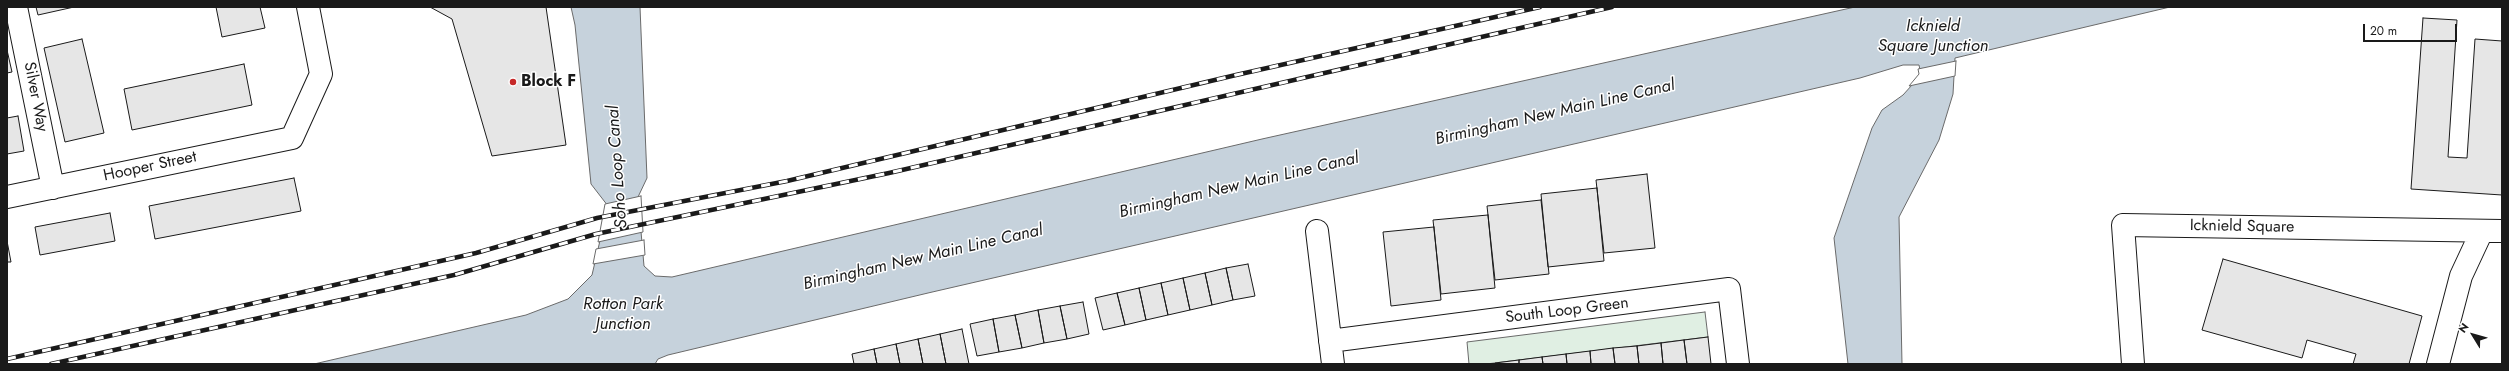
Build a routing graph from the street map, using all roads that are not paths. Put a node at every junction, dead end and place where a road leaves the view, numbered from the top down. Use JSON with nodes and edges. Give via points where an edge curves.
{"nodes":[{"id":1,"x":16,"y":7,"type":"edge"},
{"id":2,"x":308,"y":7,"type":"edge"},
{"id":3,"x":53,"y":188,"type":"junction"},
{"id":4,"x":7,"y":196,"type":"edge"},
{"id":5,"x":1317,"y":231,"type":"dead end"},
{"id":6,"x":2492,"y":231,"type":"edge"},
{"id":7,"x":1330,"y":341,"type":"junction"},
{"id":8,"x":1333,"y":364,"type":"edge"},
{"id":9,"x":1738,"y":364,"type":"edge"},
{"id":10,"x":2133,"y":364,"type":"edge"},
{"id":11,"x":2438,"y":364,"type":"edge"}],
"edges":[{"from":1,"to":3,"type":"street","name":"Silver Way"},
{"from":2,"to":3,"type":"street","name":"Hooper Street","via":[[321,74],[292,138]]},
{"from":3,"to":4,"type":"street","name":"Hooper Street"},
{"from":5,"to":7,"type":"street"},
{"from":6,"to":10,"type":"street","name":"Icknield Square","via":[[2122,225]]},
{"from":6,"to":11,"type":"street","via":[[2462,276]]},
{"from":7,"to":8,"type":"street"},
{"from":7,"to":9,"type":"street","name":"South Loop Green","via":[[1729,288]]}]}
